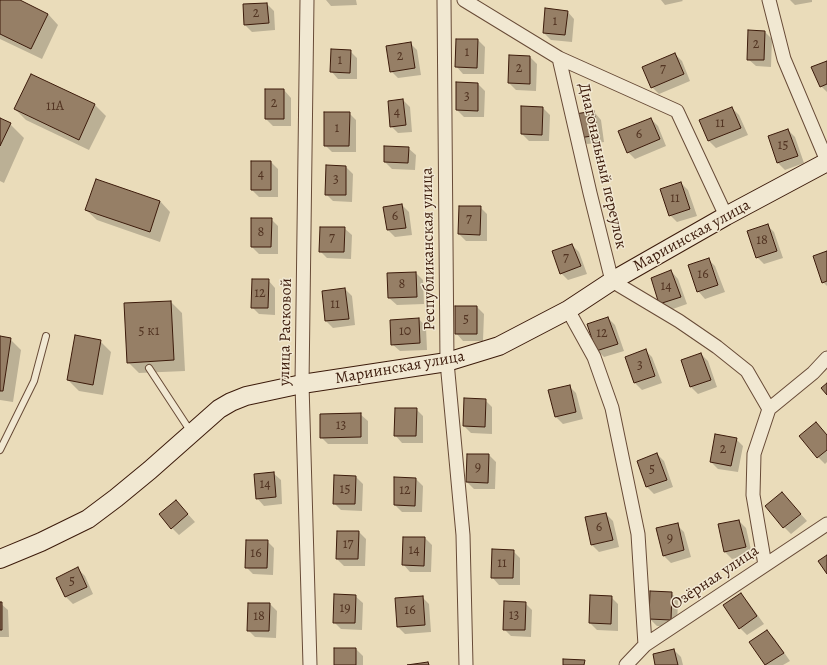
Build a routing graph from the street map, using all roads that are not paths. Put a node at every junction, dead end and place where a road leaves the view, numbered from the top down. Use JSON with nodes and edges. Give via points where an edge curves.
{"nodes":[{"id":1,"x":306,"y":0,"type":"edge"},
{"id":2,"x":444,"y":0,"type":"edge"},
{"id":3,"x":464,"y":0,"type":"edge"},
{"id":4,"x":769,"y":0,"type":"edge"},
{"id":5,"x":558,"y":58,"type":"junction"},
{"id":6,"x":827,"y":161,"type":"edge"},
{"id":7,"x":726,"y":216,"type":"junction"},
{"id":8,"x":612,"y":281,"type":"junction"},
{"id":9,"x":568,"y":310,"type":"junction"},
{"id":10,"x":46,"y":336,"type":"dead end"},
{"id":11,"x":827,"y":358,"type":"edge"},
{"id":12,"x":447,"y":362,"type":"junction"},
{"id":13,"x":149,"y":368,"type":"dead end"},
{"id":14,"x":302,"y":384,"type":"junction"},
{"id":15,"x":769,"y":409,"type":"junction"},
{"id":16,"x":192,"y":433,"type":"junction"},
{"id":17,"x":0,"y":450,"type":"edge"},
{"id":18,"x":827,"y":524,"type":"edge"},
{"id":19,"x":0,"y":559,"type":"edge"},
{"id":20,"x":764,"y":565,"type":"junction"},
{"id":21,"x":645,"y":645,"type":"junction"},
{"id":22,"x":310,"y":665,"type":"edge"},
{"id":23,"x":466,"y":665,"type":"edge"},
{"id":24,"x":626,"y":665,"type":"edge"}],
"edges":[{"from":1,"to":14,"type":"street","name":"улица Расковой"},
{"from":2,"to":12,"type":"street","name":"Республиканская улица"},
{"from":3,"to":5,"type":"street"},
{"from":4,"to":6,"type":"street","via":[[784,60]]},
{"from":5,"to":7,"type":"street","via":[[676,111]]},
{"from":5,"to":8,"type":"street","name":"Диагональный переулок"},
{"from":6,"to":7,"type":"main road","name":"Мариинская улица"},
{"from":7,"to":8,"type":"main road","name":"Мариинская улица"},
{"from":8,"to":9,"type":"main road","name":"Мариинская улица"},
{"from":8,"to":15,"type":"street","via":[[679,321],[747,370]]},
{"from":9,"to":12,"type":"main road","name":"Мариинская улица","via":[[499,346]]},
{"from":9,"to":21,"type":"street","via":[[594,357],[612,408],[638,534]]},
{"from":10,"to":17,"type":"lane","via":[[34,381]]},
{"from":11,"to":15,"type":"street"},
{"from":12,"to":14,"type":"main road","name":"Мариинская улица"},
{"from":12,"to":23,"type":"street","name":"Республиканская улица","via":[[463,535]]},
{"from":13,"to":16,"type":"lane"},
{"from":14,"to":16,"type":"main road","name":"Мариинская улица","via":[[246,396],[231,402]]},
{"from":14,"to":22,"type":"street","name":"улица Расковой"},
{"from":15,"to":20,"type":"street","via":[[754,454],[753,495]]},
{"from":16,"to":19,"type":"main road","name":"Мариинская улица","via":[[88,519]]},
{"from":18,"to":20,"type":"street","name":"Озёрная улица"},
{"from":20,"to":21,"type":"street","name":"Озёрная улица"},
{"from":21,"to":24,"type":"street","name":"Озёрная улица"}]}
